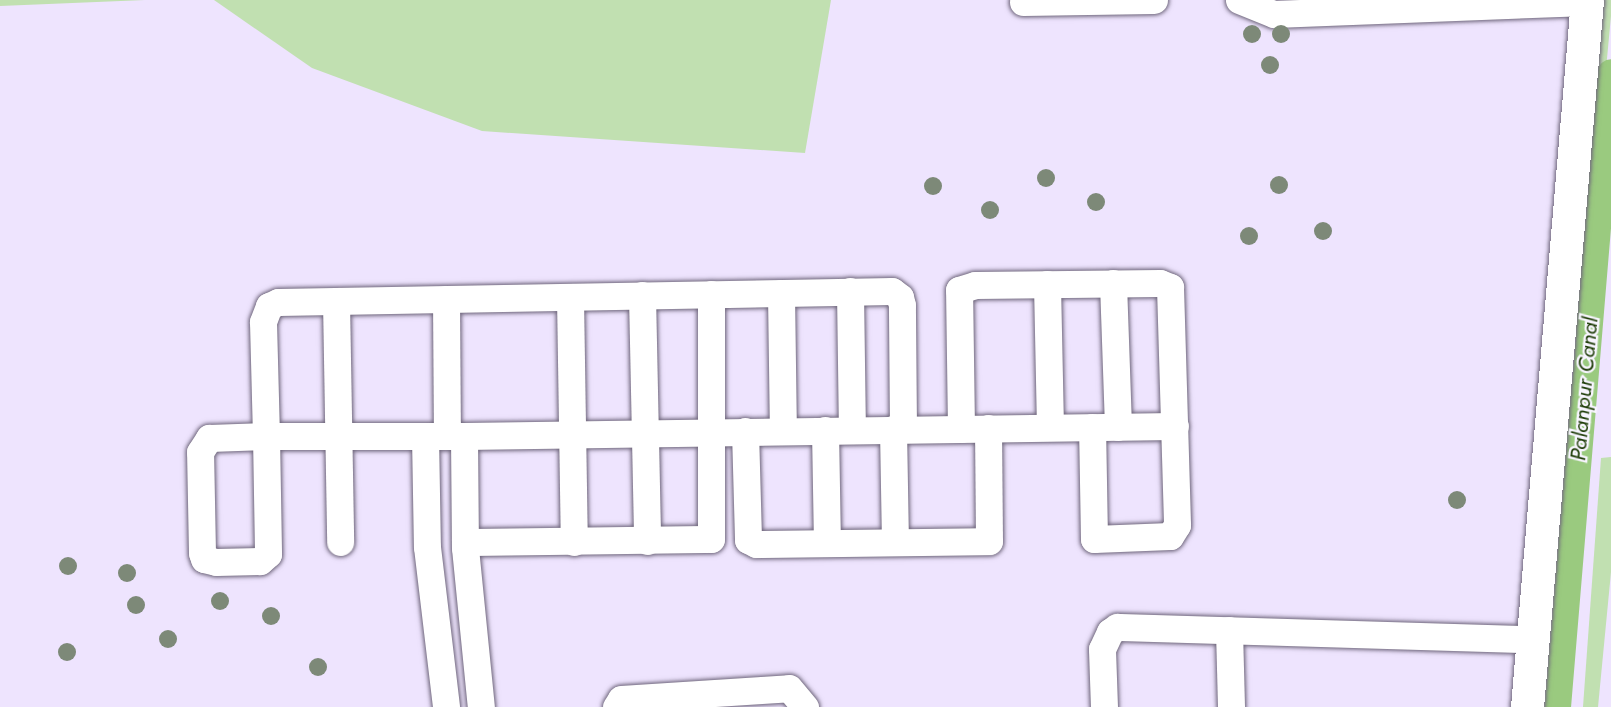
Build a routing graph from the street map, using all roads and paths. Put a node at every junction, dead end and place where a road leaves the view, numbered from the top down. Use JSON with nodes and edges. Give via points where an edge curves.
{"nodes":[{"id":1,"x":1154,"y":0,"type":"edge"},
{"id":2,"x":1239,"y":0,"type":"edge"},
{"id":3,"x":1587,"y":1,"type":"edge"},
{"id":4,"x":1023,"y":2,"type":"dead end"},
{"id":5,"x":1113,"y":283,"type":"junction"},
{"id":6,"x":1047,"y":284,"type":"junction"},
{"id":7,"x":850,"y":291,"type":"junction"},
{"id":8,"x":782,"y":293,"type":"junction"},
{"id":9,"x":711,"y":294,"type":"junction"},
{"id":10,"x":642,"y":295,"type":"junction"},
{"id":11,"x":570,"y":297,"type":"junction"},
{"id":12,"x":446,"y":299,"type":"junction"},
{"id":13,"x":336,"y":301,"type":"junction"},
{"id":14,"x":1175,"y":426,"type":"junction"},
{"id":15,"x":1105,"y":427,"type":"junction"},
{"id":16,"x":988,"y":428,"type":"junction"},
{"id":17,"x":1050,"y":428,"type":"junction"},
{"id":18,"x":852,"y":429,"type":"junction"},
{"id":19,"x":898,"y":429,"type":"junction"},
{"id":20,"x":961,"y":429,"type":"junction"},
{"id":21,"x":783,"y":430,"type":"junction"},
{"id":22,"x":825,"y":430,"type":"junction"},
{"id":23,"x":745,"y":431,"type":"junction"},
{"id":24,"x":645,"y":432,"type":"junction"},
{"id":25,"x":713,"y":432,"type":"junction"},
{"id":26,"x":572,"y":433,"type":"junction"},
{"id":27,"x":266,"y":436,"type":"junction"},
{"id":28,"x":338,"y":436,"type":"junction"},
{"id":29,"x":446,"y":436,"type":"junction"},
{"id":30,"x":646,"y":541,"type":"junction"},
{"id":31,"x":340,"y":542,"type":"dead end"},
{"id":32,"x":465,"y":542,"type":"junction"},
{"id":33,"x":574,"y":542,"type":"junction"},
{"id":34,"x":895,"y":542,"type":"junction"},
{"id":35,"x":827,"y":543,"type":"junction"},
{"id":36,"x":469,"y":592,"type":"junction"},
{"id":37,"x":432,"y":594,"type":"junction"},
{"id":38,"x":1229,"y":630,"type":"junction"},
{"id":39,"x":1532,"y":639,"type":"junction"},
{"id":40,"x":446,"y":707,"type":"edge"},
{"id":41,"x":481,"y":707,"type":"edge"},
{"id":42,"x":616,"y":707,"type":"edge"},
{"id":43,"x":805,"y":707,"type":"edge"},
{"id":44,"x":1104,"y":707,"type":"edge"},
{"id":45,"x":1231,"y":707,"type":"edge"},
{"id":46,"x":1527,"y":707,"type":"edge"}],
"edges":[{"from":1,"to":4,"type":"street"},
{"from":2,"to":3,"type":"street","via":[[1274,14]]},
{"from":3,"to":39,"type":"street"},
{"from":5,"to":6,"type":"street"},
{"from":5,"to":14,"type":"street","via":[[1160,283],[1170,287]]},
{"from":5,"to":15,"type":"street"},
{"from":6,"to":17,"type":"street"},
{"from":6,"to":20,"type":"street","via":[[975,285],[959,290]]},
{"from":7,"to":8,"type":"street"},
{"from":7,"to":18,"type":"street"},
{"from":7,"to":19,"type":"street","via":[[892,291],[900,297]]},
{"from":8,"to":9,"type":"street"},
{"from":8,"to":21,"type":"street"},
{"from":9,"to":10,"type":"street"},
{"from":9,"to":25,"type":"street"},
{"from":10,"to":11,"type":"street"},
{"from":10,"to":24,"type":"street"},
{"from":11,"to":12,"type":"street"},
{"from":11,"to":26,"type":"street"},
{"from":12,"to":13,"type":"street"},
{"from":12,"to":29,"type":"street"},
{"from":13,"to":27,"type":"street","via":[[269,306],[263,322]]},
{"from":13,"to":28,"type":"street"},
{"from":14,"to":15,"type":"street"},
{"from":14,"to":15,"type":"street","via":[[1175,532],[1162,538],[1094,539]]},
{"from":15,"to":17,"type":"street"},
{"from":16,"to":17,"type":"street"},
{"from":16,"to":20,"type":"street"},
{"from":16,"to":34,"type":"street","via":[[989,541]]},
{"from":18,"to":19,"type":"street"},
{"from":18,"to":22,"type":"street"},
{"from":19,"to":20,"type":"street"},
{"from":19,"to":34,"type":"street"},
{"from":21,"to":22,"type":"street"},
{"from":21,"to":23,"type":"street"},
{"from":22,"to":35,"type":"street"},
{"from":23,"to":25,"type":"street"},
{"from":23,"to":35,"type":"street","via":[[748,540],[756,544]]},
{"from":24,"to":25,"type":"street"},
{"from":24,"to":26,"type":"street"},
{"from":24,"to":30,"type":"street"},
{"from":25,"to":30,"type":"street","via":[[711,539]]},
{"from":26,"to":29,"type":"street"},
{"from":26,"to":33,"type":"street"},
{"from":27,"to":27,"type":"street","via":[[209,438],[203,444],[202,553],[209,561],[260,561],[268,554]]},
{"from":27,"to":28,"type":"street"},
{"from":28,"to":29,"type":"street"},
{"from":28,"to":31,"type":"street"},
{"from":29,"to":32,"type":"street"},
{"from":29,"to":37,"type":"street","via":[[427,547]]},
{"from":30,"to":33,"type":"street"},
{"from":32,"to":33,"type":"street"},
{"from":32,"to":36,"type":"street"},
{"from":34,"to":35,"type":"street"},
{"from":36,"to":37,"type":"street"},
{"from":36,"to":41,"type":"street"},
{"from":37,"to":40,"type":"street"},
{"from":38,"to":39,"type":"street"},
{"from":38,"to":44,"type":"street","via":[[1117,627],[1102,649]]},
{"from":38,"to":45,"type":"street"},
{"from":39,"to":46,"type":"street"},
{"from":42,"to":43,"type":"street","via":[[621,699],[789,688]]}]}
